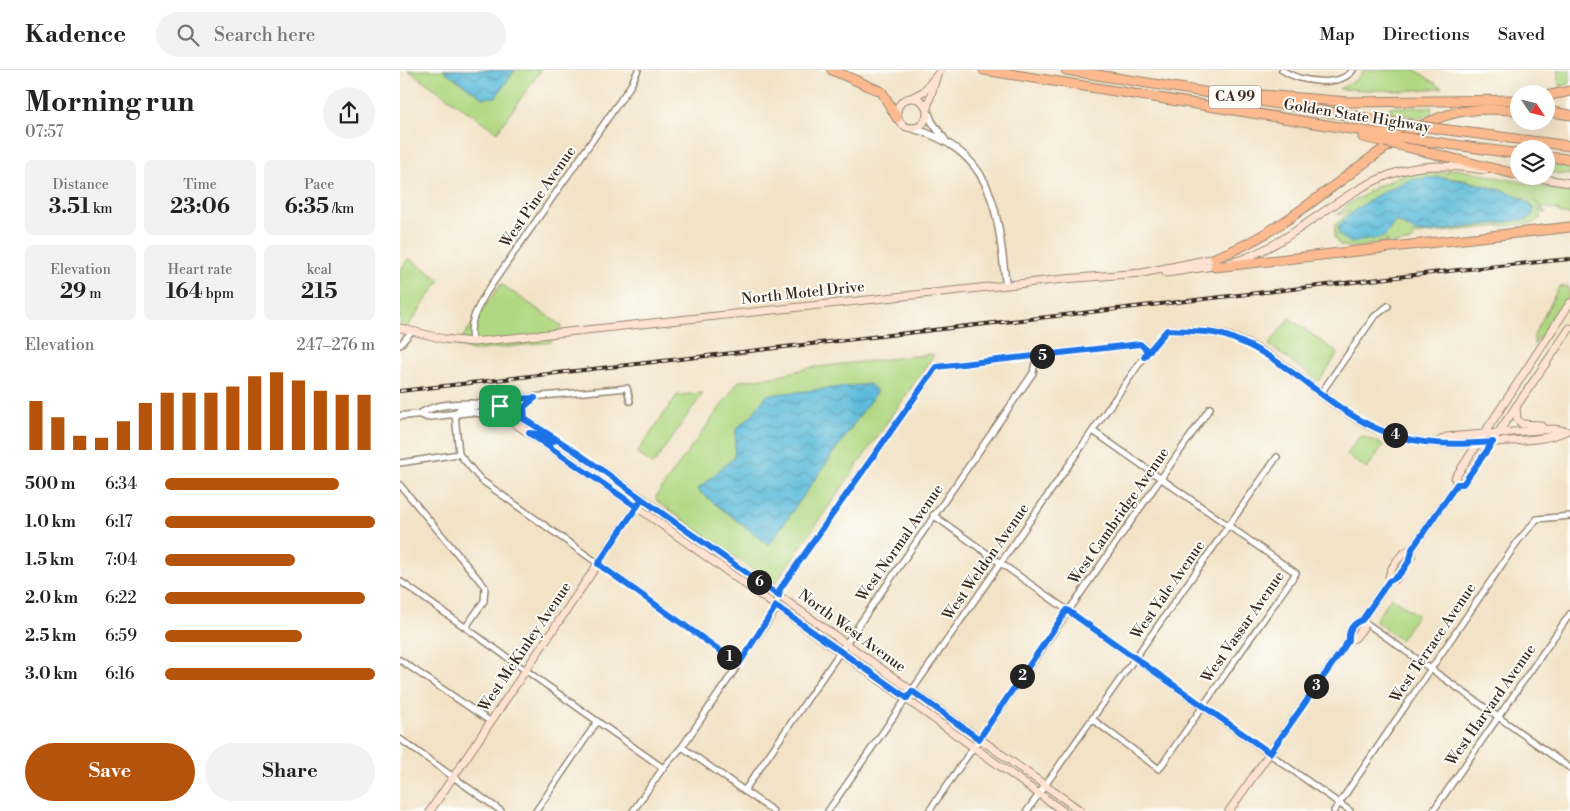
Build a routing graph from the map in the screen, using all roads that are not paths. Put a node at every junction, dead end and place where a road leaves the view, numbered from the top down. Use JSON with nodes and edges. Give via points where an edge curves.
{"nodes":[{"id":1,"x":638,"y":70,"type":"edge"},
{"id":2,"x":832,"y":70,"type":"edge"},
{"id":3,"x":941,"y":70,"type":"edge"},
{"id":4,"x":984,"y":70,"type":"edge"},
{"id":5,"x":1066,"y":70,"type":"edge"},
{"id":6,"x":1282,"y":70,"type":"edge"},
{"id":7,"x":1353,"y":70,"type":"edge"},
{"id":8,"x":936,"y":78,"type":"junction"},
{"id":9,"x":1186,"y":89,"type":"junction"},
{"id":10,"x":1570,"y":91,"type":"edge"},
{"id":11,"x":1555,"y":94,"type":"edge"},
{"id":12,"x":913,"y":97,"type":"junction"},
{"id":13,"x":1510,"y":100,"type":"edge"},
{"id":14,"x":927,"y":110,"type":"junction"},
{"id":15,"x":1510,"y":110,"type":"edge"},
{"id":16,"x":1555,"y":112,"type":"edge"},
{"id":17,"x":1570,"y":115,"type":"edge"},
{"id":18,"x":897,"y":118,"type":"junction"},
{"id":19,"x":911,"y":128,"type":"junction"},
{"id":20,"x":1387,"y":138,"type":"junction"},
{"id":21,"x":946,"y":140,"type":"junction"},
{"id":22,"x":1570,"y":146,"type":"edge"},
{"id":23,"x":1510,"y":153,"type":"edge"},
{"id":24,"x":1555,"y":158,"type":"edge"},
{"id":25,"x":1570,"y":160,"type":"edge"},
{"id":26,"x":1510,"y":173,"type":"edge"},
{"id":27,"x":1510,"y":174,"type":"edge"},
{"id":28,"x":1555,"y":181,"type":"edge"},
{"id":29,"x":1569,"y":183,"type":"edge"},
{"id":30,"x":1570,"y":227,"type":"edge"},
{"id":31,"x":1215,"y":262,"type":"junction"},
{"id":32,"x":1006,"y":285,"type":"junction"},
{"id":33,"x":1570,"y":303,"type":"edge"},
{"id":34,"x":1388,"y":306,"type":"dead end"},
{"id":35,"x":400,"y":328,"type":"edge"},
{"id":36,"x":1570,"y":328,"type":"edge"},
{"id":37,"x":1167,"y":330,"type":"joint"},
{"id":38,"x":411,"y":332,"type":"junction"},
{"id":39,"x":473,"y":342,"type":"junction"},
{"id":40,"x":400,"y":345,"type":"edge"},
{"id":41,"x":1036,"y":357,"type":"junction"},
{"id":42,"x":1144,"y":357,"type":"junction"},
{"id":43,"x":1321,"y":394,"type":"junction"},
{"id":44,"x":535,"y":398,"type":"junction"},
{"id":45,"x":630,"y":401,"type":"dead end"},
{"id":46,"x":492,"y":405,"type":"junction"},
{"id":47,"x":500,"y":406,"type":"junction"},
{"id":48,"x":1516,"y":406,"type":"junction"},
{"id":49,"x":1210,"y":408,"type":"dead end"},
{"id":50,"x":420,"y":414,"type":"junction"},
{"id":51,"x":455,"y":414,"type":"junction"},
{"id":52,"x":400,"y":416,"type":"edge"},
{"id":53,"x":499,"y":416,"type":"joint"},
{"id":54,"x":525,"y":419,"type":"junction"},
{"id":55,"x":1545,"y":429,"type":"junction"},
{"id":56,"x":1094,"y":431,"type":"junction"},
{"id":57,"x":1568,"y":431,"type":"edge"},
{"id":58,"x":529,"y":433,"type":"junction"},
{"id":59,"x":1499,"y":434,"type":"junction"},
{"id":60,"x":1484,"y":435,"type":"junction"},
{"id":61,"x":557,"y":440,"type":"junction"},
{"id":62,"x":1438,"y":442,"type":"junction"},
{"id":63,"x":1493,"y":442,"type":"junction"},
{"id":64,"x":1478,"y":444,"type":"junction"},
{"id":65,"x":558,"y":453,"type":"junction"},
{"id":66,"x":459,"y":454,"type":"junction"},
{"id":67,"x":1277,"y":457,"type":"dead end"},
{"id":68,"x":400,"y":463,"type":"edge"},
{"id":69,"x":596,"y":466,"type":"junction"},
{"id":70,"x":1161,"y":478,"type":"junction"},
{"id":71,"x":1457,"y":484,"type":"junction"},
{"id":72,"x":400,"y":485,"type":"edge"},
{"id":73,"x":642,"y":499,"type":"junction"},
{"id":74,"x":637,"y":507,"type":"junction"},
{"id":75,"x":933,"y":516,"type":"junction"},
{"id":76,"x":1570,"y":516,"type":"edge"},
{"id":77,"x":1228,"y":526,"type":"junction"},
{"id":78,"x":1001,"y":563,"type":"junction"},
{"id":79,"x":598,"y":564,"type":"junction"},
{"id":80,"x":400,"y":581,"type":"edge"},
{"id":81,"x":779,"y":596,"type":"junction"},
{"id":82,"x":776,"y":606,"type":"junction"},
{"id":83,"x":1067,"y":610,"type":"junction"},
{"id":84,"x":1570,"y":614,"type":"edge"},
{"id":85,"x":1362,"y":620,"type":"junction"},
{"id":86,"x":466,"y":627,"type":"junction"},
{"id":87,"x":846,"y":644,"type":"junction"},
{"id":88,"x":840,"y":651,"type":"junction"},
{"id":89,"x":1135,"y":658,"type":"junction"},
{"id":90,"x":400,"y":660,"type":"edge"},
{"id":91,"x":739,"y":664,"type":"junction"},
{"id":92,"x":1431,"y":669,"type":"junction"},
{"id":93,"x":526,"y":670,"type":"junction"},
{"id":94,"x":912,"y":691,"type":"junction"},
{"id":95,"x":907,"y":698,"type":"junction"},
{"id":96,"x":1203,"y":706,"type":"junction"},
{"id":97,"x":1498,"y":717,"type":"junction"},
{"id":98,"x":1092,"y":719,"type":"junction"},
{"id":99,"x":491,"y":722,"type":"junction"},
{"id":100,"x":597,"y":722,"type":"junction"},
{"id":101,"x":400,"y":739,"type":"edge"},
{"id":102,"x":979,"y":739,"type":"junction"},
{"id":103,"x":974,"y":746,"type":"junction"},
{"id":104,"x":682,"y":748,"type":"junction"},
{"id":105,"x":1270,"y":753,"type":"junction"},
{"id":106,"x":663,"y":768,"type":"junction"},
{"id":107,"x":1570,"y":768,"type":"edge"},
{"id":108,"x":454,"y":776,"type":"junction"},
{"id":109,"x":1045,"y":785,"type":"junction"},
{"id":110,"x":744,"y":791,"type":"junction"},
{"id":111,"x":1039,"y":793,"type":"junction"},
{"id":112,"x":1339,"y":803,"type":"junction"},
{"id":113,"x":430,"y":811,"type":"edge"},
{"id":114,"x":501,"y":811,"type":"edge"},
{"id":115,"x":536,"y":811,"type":"edge"},
{"id":116,"x":632,"y":811,"type":"edge"},
{"id":117,"x":773,"y":811,"type":"edge"},
{"id":118,"x":828,"y":811,"type":"edge"},
{"id":119,"x":929,"y":811,"type":"edge"},
{"id":120,"x":1027,"y":811,"type":"edge"},
{"id":121,"x":1063,"y":811,"type":"edge"},
{"id":122,"x":1080,"y":811,"type":"edge"},
{"id":123,"x":1229,"y":811,"type":"edge"},
{"id":124,"x":1334,"y":811,"type":"edge"},
{"id":125,"x":1350,"y":811,"type":"edge"},
{"id":126,"x":1433,"y":811,"type":"edge"}],
"edges":[{"from":1,"to":39,"type":"street","name":"West Pine Avenue","via":[[632,85],[488,290],[474,318],[470,335]]},
{"from":2,"to":18,"type":"highway","via":[[882,92]]},
{"from":3,"to":8,"type":"main road"},
{"from":4,"to":20,"type":"highway","name":"Golden State Highway","number":"CA 99","via":[[1285,118]]},
{"from":5,"to":9,"type":"highway","name":"Golden State Highway","number":"CA 99"},
{"from":6,"to":7,"type":"street","via":[[1299,79],[1343,79]]},
{"from":8,"to":12,"type":"main road"},
{"from":8,"to":14,"type":"main road"},
{"from":9,"to":13,"type":"highway","via":[[1348,102]]},
{"from":9,"to":22,"type":"highway","name":"Golden State Highway","number":"CA 99","bridge":true,"via":[[1404,124]]},
{"from":10,"to":11,"type":"highway"},
{"from":12,"to":14,"type":"main road","via":[[922,101]]},
{"from":12,"to":18,"type":"main road","via":[[900,104]]},
{"from":14,"to":19,"type":"main road","via":[[924,123]]},
{"from":14,"to":21,"type":"street"},
{"from":15,"to":31,"type":"highway","via":[[1473,110],[1429,121],[1382,150],[1268,233]]},
{"from":16,"to":17,"type":"highway"},
{"from":18,"to":19,"type":"main road","via":[[903,126]]},
{"from":19,"to":21,"type":"street"},
{"from":20,"to":23,"type":"highway","name":"Golden State Highway","number":"CA 99","bridge":true},
{"from":20,"to":26,"type":"highway","bridge":true,"via":[[1399,145]]},
{"from":21,"to":32,"type":"street","via":[[973,164],[991,194],[997,213]]},
{"from":24,"to":25,"type":"highway"},
{"from":27,"to":31,"type":"main road","name":"North Motel Drive","via":[[1447,166],[1398,172],[1369,184],[1266,248]]},
{"from":28,"to":29,"type":"main road"},
{"from":30,"to":31,"type":"highway"},
{"from":31,"to":32,"type":"main road","name":"North Motel Drive","via":[[1142,273]]},
{"from":32,"to":39,"type":"main road","name":"North Motel Drive"},
{"from":33,"to":60,"type":"main road"},
{"from":34,"to":43,"type":"street","via":[[1374,317]]},
{"from":35,"to":38,"type":"main road"},
{"from":36,"to":48,"type":"main road"},
{"from":37,"to":42,"type":"street","name":"West Weldon Avenue"},
{"from":37,"to":43,"type":"main road","via":[[1198,331],[1233,338],[1262,352]]},
{"from":38,"to":39,"type":"main road","name":"North Motel Drive","via":[[444,340]]},
{"from":38,"to":40,"type":"street"},
{"from":41,"to":42,"type":"street","via":[[1140,344],[1147,350]]},
{"from":41,"to":75,"type":"street","name":"West Normal Avenue","via":[[1033,373]]},
{"from":41,"to":81,"type":"street","via":[[936,367],[780,589]]},
{"from":42,"to":56,"type":"street","name":"West Weldon Avenue"},
{"from":43,"to":62,"type":"main road","via":[[1363,422],[1385,432],[1413,440]]},
{"from":44,"to":45,"type":"street","via":[[628,388]]},
{"from":44,"to":47,"type":"street","via":[[511,399]]},
{"from":44,"to":54,"type":"street","via":[[524,407]]},
{"from":46,"to":47,"type":"street","name":"North West Avenue"},
{"from":46,"to":50,"type":"street","name":"North West Avenue","via":[[427,409]]},
{"from":46,"to":51,"type":"street","via":[[460,408]]},
{"from":47,"to":54,"type":"main road","name":"North West Avenue"},
{"from":48,"to":55,"type":"main road","via":[[1519,421],[1525,426],[1540,425]]},
{"from":48,"to":59,"type":"main road"},
{"from":49,"to":70,"type":"street","name":"West Cambridge Avenue"},
{"from":50,"to":51,"type":"street","via":[[428,417]]},
{"from":50,"to":52,"type":"street"},
{"from":51,"to":53,"type":"street","via":[[481,412]]},
{"from":51,"to":66,"type":"street"},
{"from":53,"to":58,"type":"main road","name":"North West Avenue"},
{"from":54,"to":61,"type":"main road","name":"North West Avenue"},
{"from":55,"to":57,"type":"main road"},
{"from":55,"to":59,"type":"main road"},
{"from":56,"to":70,"type":"street"},
{"from":56,"to":78,"type":"street","name":"West Weldon Avenue"},
{"from":57,"to":63,"type":"main road","via":[[1552,437]]},
{"from":58,"to":61,"type":"main road","via":[[539,434],[551,442]]},
{"from":58,"to":65,"type":"main road","name":"North West Avenue"},
{"from":59,"to":60,"type":"main road"},
{"from":59,"to":63,"type":"main road"},
{"from":60,"to":62,"type":"main road","via":[[1446,437]]},
{"from":60,"to":64,"type":"main road"},
{"from":61,"to":69,"type":"main road","name":"North West Avenue"},
{"from":62,"to":64,"type":"main road","via":[[1446,445]]},
{"from":63,"to":64,"type":"main road"},
{"from":63,"to":71,"type":"main road","via":[[1463,484]]},
{"from":64,"to":71,"type":"main road","via":[[1455,478]]},
{"from":65,"to":69,"type":"main road","via":[[562,450]]},
{"from":65,"to":74,"type":"main road","name":"North West Avenue"},
{"from":66,"to":68,"type":"street"},
{"from":66,"to":79,"type":"street","via":[[498,494]]},
{"from":67,"to":77,"type":"street","name":"West Yale Avenue"},
{"from":69,"to":73,"type":"main road","name":"North West Avenue"},
{"from":70,"to":77,"type":"street"},
{"from":70,"to":83,"type":"street","name":"West Cambridge Avenue"},
{"from":71,"to":85,"type":"main road","via":[[1412,549],[1412,556],[1396,579],[1389,581]]},
{"from":72,"to":86,"type":"street","via":[[485,587],[484,601]]},
{"from":73,"to":74,"type":"main road","name":"West McKinley Avenue"},
{"from":73,"to":81,"type":"main road","name":"North West Avenue"},
{"from":74,"to":79,"type":"main road","name":"West McKinley Avenue"},
{"from":74,"to":82,"type":"main road","name":"North West Avenue"},
{"from":75,"to":78,"type":"street"},
{"from":75,"to":87,"type":"street","name":"West Normal Avenue"},
{"from":76,"to":92,"type":"street","name":"West Terrace Avenue","via":[[1537,519],[1518,541]]},
{"from":77,"to":89,"type":"street","name":"West Yale Avenue"},
{"from":77,"to":96,"type":"street","name":"West Vassar Avenue","via":[[1296,573]]},
{"from":78,"to":83,"type":"street"},
{"from":78,"to":94,"type":"street","name":"West Weldon Avenue"},
{"from":79,"to":91,"type":"street"},
{"from":79,"to":93,"type":"main road","name":"West McKinley Avenue"},
{"from":80,"to":86,"type":"street"},
{"from":81,"to":82,"type":"street"},
{"from":81,"to":87,"type":"main road","name":"North West Avenue"},
{"from":82,"to":88,"type":"main road","name":"North West Avenue"},
{"from":82,"to":91,"type":"street"},
{"from":83,"to":89,"type":"street"},
{"from":83,"to":102,"type":"street","name":"West Cambridge Avenue"},
{"from":84,"to":97,"type":"street","name":"West Harvard Avenue"},
{"from":85,"to":92,"type":"street"},
{"from":85,"to":105,"type":"main road","via":[[1355,623],[1348,633],[1349,640]]},
{"from":86,"to":93,"type":"street"},
{"from":87,"to":88,"type":"street","name":"West Normal Avenue"},
{"from":87,"to":94,"type":"main road","name":"North West Avenue"},
{"from":88,"to":95,"type":"main road","name":"North West Avenue"},
{"from":88,"to":110,"type":"street","name":"West Normal Avenue"},
{"from":89,"to":96,"type":"street"},
{"from":89,"to":98,"type":"street","name":"West Yale Avenue"},
{"from":90,"to":99,"type":"street"},
{"from":91,"to":104,"type":"street"},
{"from":92,"to":97,"type":"street"},
{"from":92,"to":112,"type":"street","name":"West Terrace Avenue"},
{"from":93,"to":99,"type":"main road","name":"West McKinley Avenue"},
{"from":93,"to":100,"type":"street"},
{"from":94,"to":95,"type":"street","name":"West Weldon Avenue"},
{"from":94,"to":102,"type":"main road","name":"North West Avenue"},
{"from":95,"to":103,"type":"main road","name":"North West Avenue"},
{"from":95,"to":118,"type":"street","name":"West Weldon Avenue"},
{"from":96,"to":98,"type":"street","name":"West Vassar Avenue","via":[[1159,769]]},
{"from":96,"to":105,"type":"street"},
{"from":97,"to":107,"type":"street"},
{"from":97,"to":126,"type":"street","name":"West Harvard Avenue"},
{"from":98,"to":109,"type":"street","name":"West Yale Avenue"},
{"from":99,"to":108,"type":"main road","name":"West McKinley Avenue"},
{"from":100,"to":106,"type":"street"},
{"from":100,"to":115,"type":"street"},
{"from":101,"to":108,"type":"street"},
{"from":102,"to":103,"type":"street","name":"West Cambridge Avenue"},
{"from":102,"to":109,"type":"main road","name":"North West Avenue"},
{"from":103,"to":111,"type":"main road","name":"North West Avenue"},
{"from":103,"to":119,"type":"street","name":"West Cambridge Avenue"},
{"from":104,"to":106,"type":"street"},
{"from":104,"to":110,"type":"street"},
{"from":105,"to":112,"type":"street"},
{"from":105,"to":123,"type":"main road"},
{"from":106,"to":116,"type":"street"},
{"from":108,"to":113,"type":"main road","name":"West McKinley Avenue"},
{"from":108,"to":114,"type":"street"},
{"from":109,"to":111,"type":"street","name":"West Yale Avenue"},
{"from":109,"to":122,"type":"main road","name":"North West Avenue"},
{"from":110,"to":117,"type":"street"},
{"from":111,"to":120,"type":"street","name":"West Yale Avenue"},
{"from":111,"to":121,"type":"main road","name":"North West Avenue"},
{"from":112,"to":124,"type":"street","name":"West Terrace Avenue"},
{"from":112,"to":125,"type":"street"}]}
